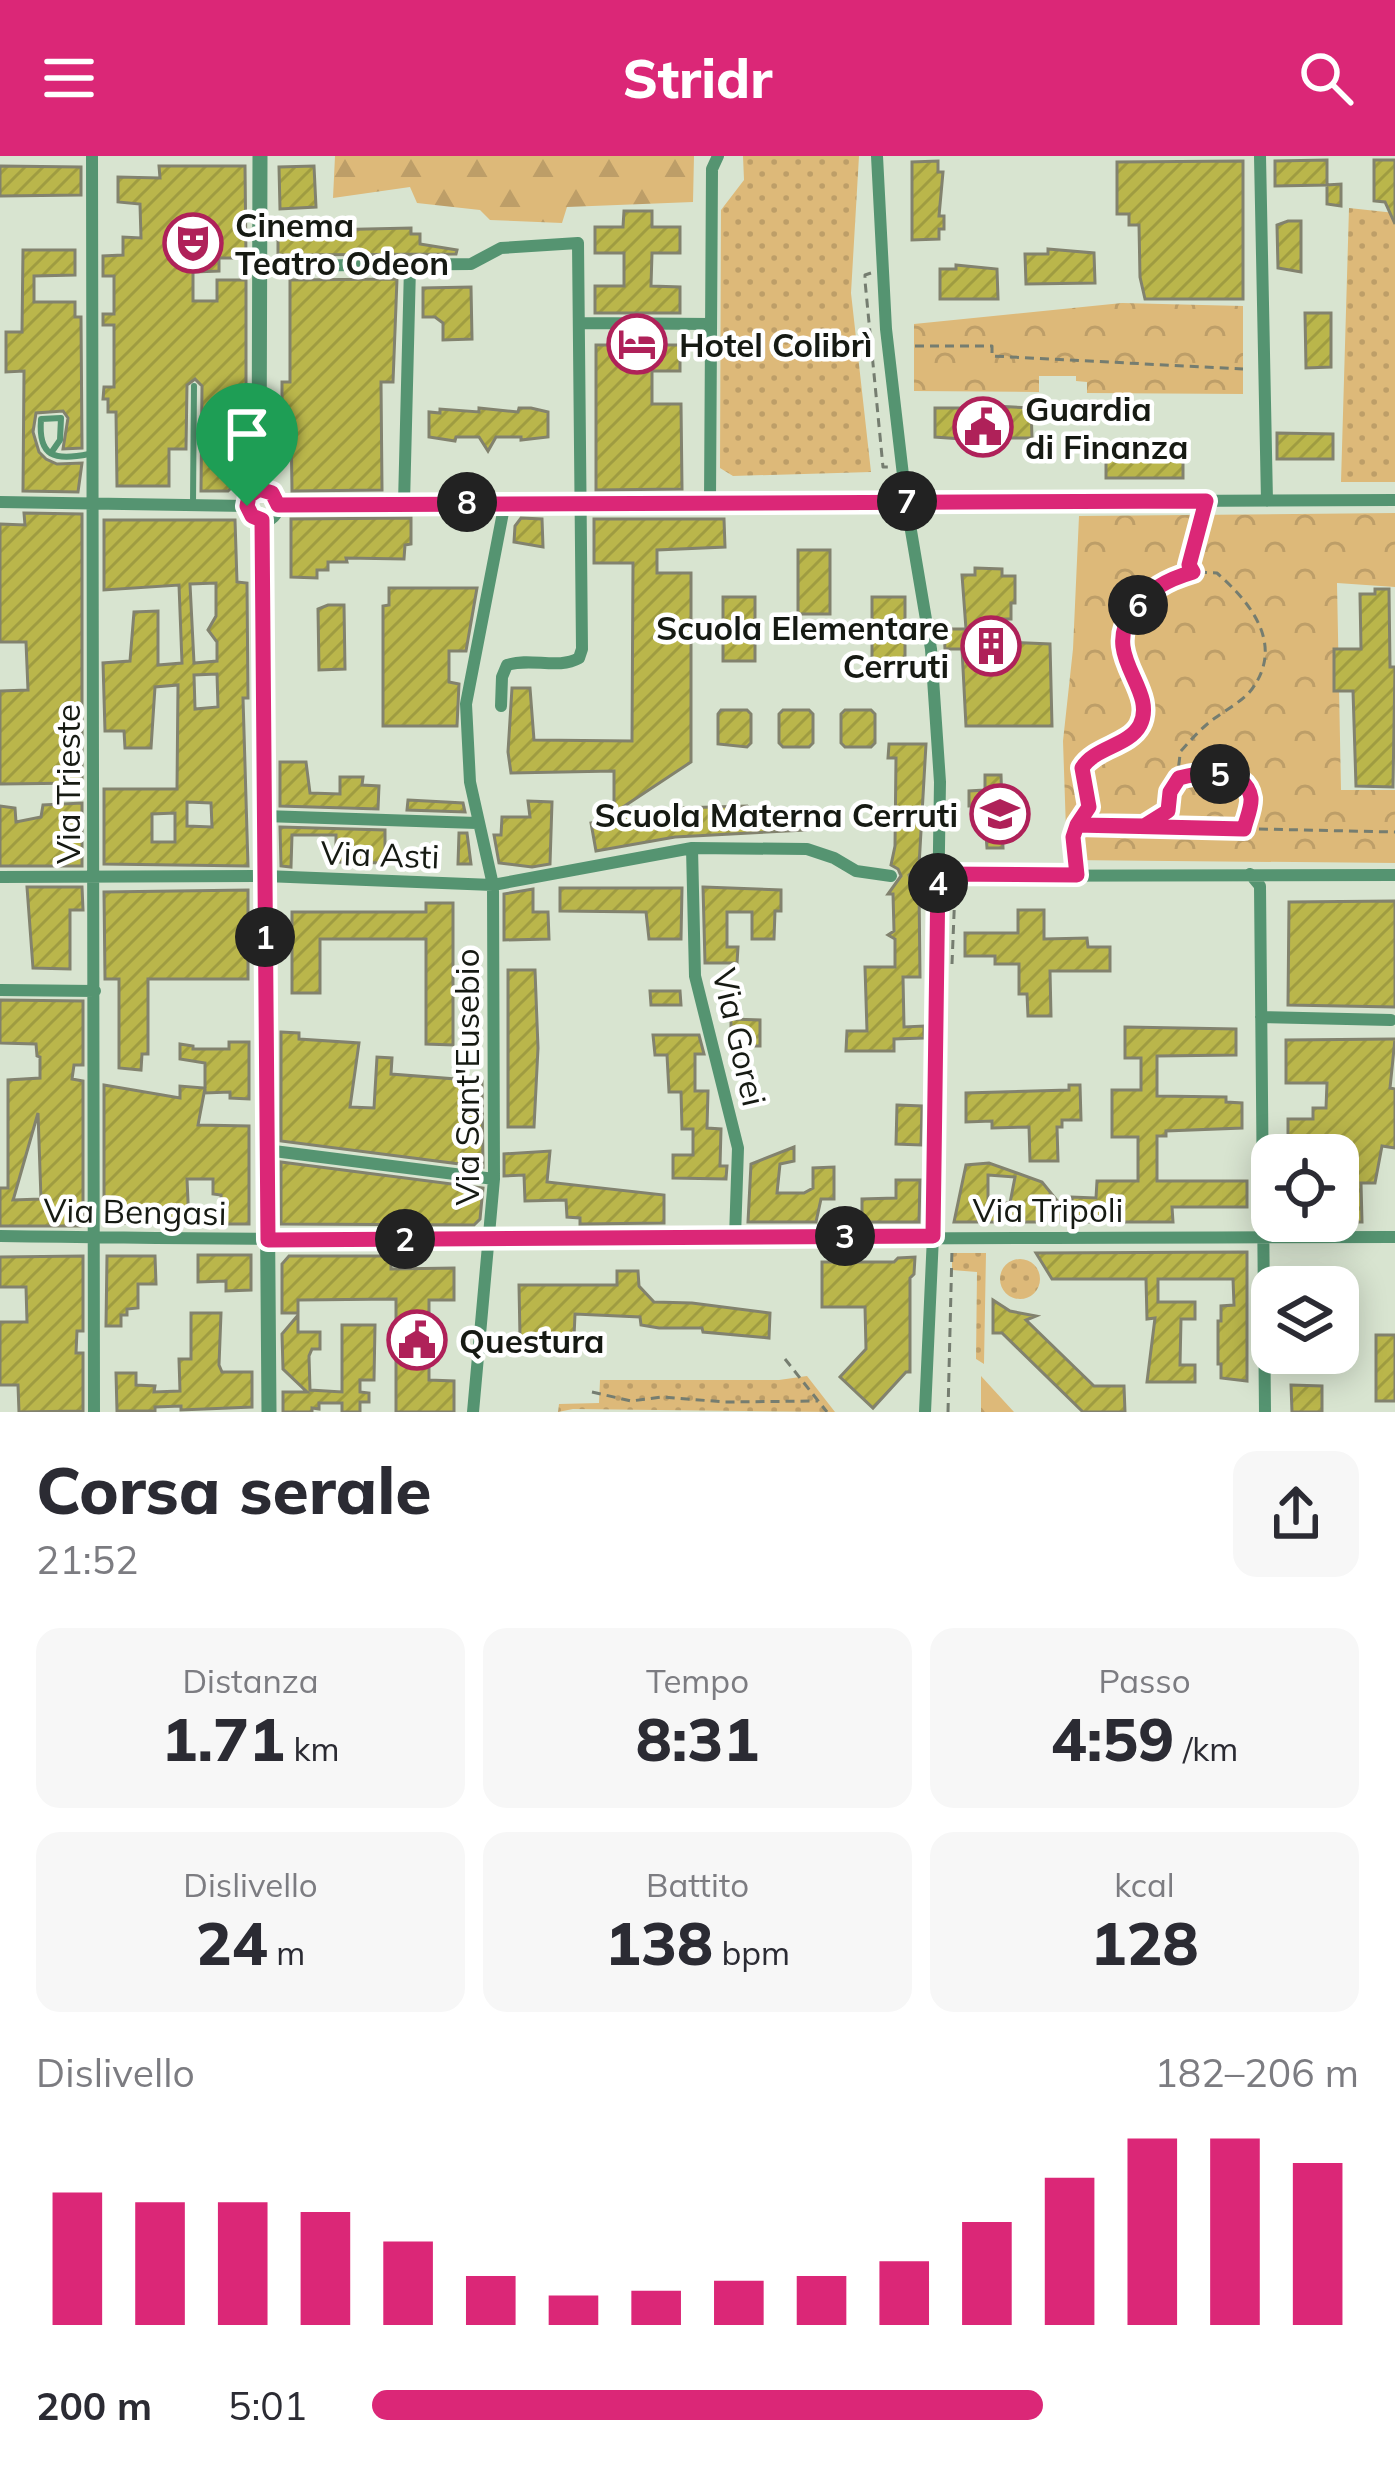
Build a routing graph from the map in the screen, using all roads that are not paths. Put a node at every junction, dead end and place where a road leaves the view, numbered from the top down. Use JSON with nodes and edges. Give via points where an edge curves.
{"nodes":[{"id":1,"x":92,"y":156,"type":"edge"},
{"id":2,"x":260,"y":156,"type":"edge"},
{"id":3,"x":718,"y":156,"type":"edge"},
{"id":4,"x":877,"y":156,"type":"edge"},
{"id":5,"x":1260,"y":156,"type":"edge"},
{"id":6,"x":259,"y":266,"type":"junction"},
{"id":7,"x":410,"y":267,"type":"junction"},
{"id":8,"x":579,"y":323,"type":"junction"},
{"id":9,"x":711,"y":324,"type":"junction"},
{"id":10,"x":194,"y":386,"type":"dead end"},
{"id":11,"x":92,"y":452,"type":"junction"},
{"id":12,"x":51,"y":453,"type":"junction"},
{"id":13,"x":259,"y":489,"type":"junction"},
{"id":14,"x":1395,"y":500,"type":"edge"},
{"id":15,"x":581,"y":501,"type":"junction"},
{"id":16,"x":710,"y":501,"type":"junction"},
{"id":17,"x":906,"y":501,"type":"junction"},
{"id":18,"x":1267,"y":501,"type":"junction"},
{"id":19,"x":0,"y":502,"type":"edge"},
{"id":20,"x":92,"y":502,"type":"junction"},
{"id":21,"x":505,"y":502,"type":"junction"},
{"id":22,"x":193,"y":503,"type":"junction"},
{"id":23,"x":404,"y":503,"type":"junction"},
{"id":24,"x":278,"y":505,"type":"junction"},
{"id":25,"x":247,"y":506,"type":"junction"},
{"id":26,"x":262,"y":520,"type":"junction"},
{"id":27,"x":501,"y":706,"type":"dead end"},
{"id":28,"x":264,"y":816,"type":"junction"},
{"id":29,"x":477,"y":823,"type":"junction"},
{"id":30,"x":692,"y":848,"type":"junction"},
{"id":31,"x":938,"y":874,"type":"junction"},
{"id":32,"x":1250,"y":874,"type":"junction"},
{"id":33,"x":94,"y":875,"type":"junction"},
{"id":34,"x":1395,"y":875,"type":"edge"},
{"id":35,"x":265,"y":876,"type":"junction"},
{"id":36,"x":891,"y":876,"type":"dead end"},
{"id":37,"x":919,"y":876,"type":"dead end"},
{"id":38,"x":0,"y":877,"type":"edge"},
{"id":39,"x":494,"y":885,"type":"junction"},
{"id":40,"x":0,"y":990,"type":"edge"},
{"id":41,"x":95,"y":991,"type":"junction"},
{"id":42,"x":1261,"y":1017,"type":"junction"},
{"id":43,"x":1391,"y":1020,"type":"dead end"},
{"id":44,"x":1262,"y":1134,"type":"edge"},
{"id":45,"x":266,"y":1150,"type":"junction"},
{"id":46,"x":494,"y":1179,"type":"junction"},
{"id":47,"x":0,"y":1236,"type":"edge"},
{"id":48,"x":933,"y":1236,"type":"junction"},
{"id":49,"x":735,"y":1237,"type":"junction"},
{"id":50,"x":96,"y":1238,"type":"junction"},
{"id":51,"x":491,"y":1238,"type":"junction"},
{"id":52,"x":1251,"y":1238,"type":"edge"},
{"id":53,"x":1359,"y":1238,"type":"edge"},
{"id":54,"x":1395,"y":1238,"type":"edge"},
{"id":55,"x":268,"y":1240,"type":"junction"},
{"id":56,"x":1263,"y":1242,"type":"edge"},
{"id":57,"x":94,"y":1412,"type":"edge"},
{"id":58,"x":269,"y":1412,"type":"edge"},
{"id":59,"x":473,"y":1412,"type":"edge"},
{"id":60,"x":925,"y":1412,"type":"edge"},
{"id":61,"x":1265,"y":1412,"type":"edge"}],
"edges":[{"from":1,"to":11,"type":"street","name":"Via Trieste"},
{"from":2,"to":6,"type":"street"},
{"from":3,"to":9,"type":"street"},
{"from":4,"to":17,"type":"street"},
{"from":5,"to":18,"type":"street"},
{"from":6,"to":7,"type":"street"},
{"from":6,"to":13,"type":"street"},
{"from":7,"to":8,"type":"street","via":[[578,243]]},
{"from":7,"to":23,"type":"street"},
{"from":8,"to":9,"type":"street"},
{"from":8,"to":15,"type":"street"},
{"from":9,"to":16,"type":"street"},
{"from":10,"to":22,"type":"lane"},
{"from":11,"to":12,"type":"lane"},
{"from":11,"to":20,"type":"street","name":"Via Trieste"},
{"from":12,"to":12,"type":"lane","via":[[39,440],[41,418],[61,418]]},
{"from":13,"to":24,"type":"street"},
{"from":13,"to":25,"type":"street"},
{"from":14,"to":18,"type":"street"},
{"from":15,"to":16,"type":"street"},
{"from":15,"to":21,"type":"street"},
{"from":15,"to":27,"type":"street","via":[[579,658],[507,664]]},
{"from":16,"to":17,"type":"street"},
{"from":17,"to":18,"type":"street"},
{"from":17,"to":31,"type":"street","via":[[931,649]]},
{"from":19,"to":20,"type":"street"},
{"from":20,"to":22,"type":"street"},
{"from":20,"to":33,"type":"street","name":"Via Trieste"},
{"from":21,"to":23,"type":"street"},
{"from":21,"to":29,"type":"street","name":"Via Sant'Eusebio","via":[[466,704]]},
{"from":22,"to":25,"type":"street"},
{"from":23,"to":24,"type":"street"},
{"from":24,"to":26,"type":"street"},
{"from":25,"to":26,"type":"street"},
{"from":26,"to":28,"type":"street"},
{"from":28,"to":29,"type":"street"},
{"from":28,"to":35,"type":"street"},
{"from":29,"to":39,"type":"street","name":"Via Sant'Eusebio"},
{"from":30,"to":36,"type":"street","via":[[807,849]]},
{"from":30,"to":39,"type":"street"},
{"from":30,"to":49,"type":"street","name":"Via Gorei","via":[[695,976],[738,1148]]},
{"from":31,"to":32,"type":"street"},
{"from":31,"to":37,"type":"street"},
{"from":31,"to":48,"type":"street"},
{"from":32,"to":34,"type":"street"},
{"from":32,"to":42,"type":"street","via":[[1260,886]]},
{"from":33,"to":35,"type":"street","name":"Via Asti"},
{"from":33,"to":38,"type":"street","name":"Via Asti"},
{"from":33,"to":41,"type":"street","name":"Via Trieste"},
{"from":35,"to":39,"type":"street","name":"Via Asti"},
{"from":35,"to":45,"type":"street"},
{"from":39,"to":46,"type":"street","name":"Via Sant'Eusebio"},
{"from":40,"to":41,"type":"street"},
{"from":41,"to":50,"type":"street","name":"Via Trieste"},
{"from":42,"to":43,"type":"street"},
{"from":42,"to":44,"type":"street"},
{"from":45,"to":46,"type":"street"},
{"from":45,"to":55,"type":"street"},
{"from":46,"to":51,"type":"street","name":"Via Sant'Eusebio"},
{"from":47,"to":50,"type":"street","name":"Via Bengasi"},
{"from":48,"to":49,"type":"street","name":"Via Tripoli"},
{"from":48,"to":52,"type":"street","name":"Via Tripoli"},
{"from":48,"to":60,"type":"street"},
{"from":49,"to":51,"type":"street","name":"Via Tripoli"},
{"from":50,"to":55,"type":"street","name":"Via Bengasi"},
{"from":50,"to":57,"type":"street","name":"Via Trieste"},
{"from":51,"to":55,"type":"street","name":"Via Tripoli"},
{"from":51,"to":59,"type":"street","name":"Via Sant'Eusebio"},
{"from":53,"to":54,"type":"street","name":"Via Tripoli"},
{"from":55,"to":58,"type":"street"},
{"from":56,"to":61,"type":"street"}]}
